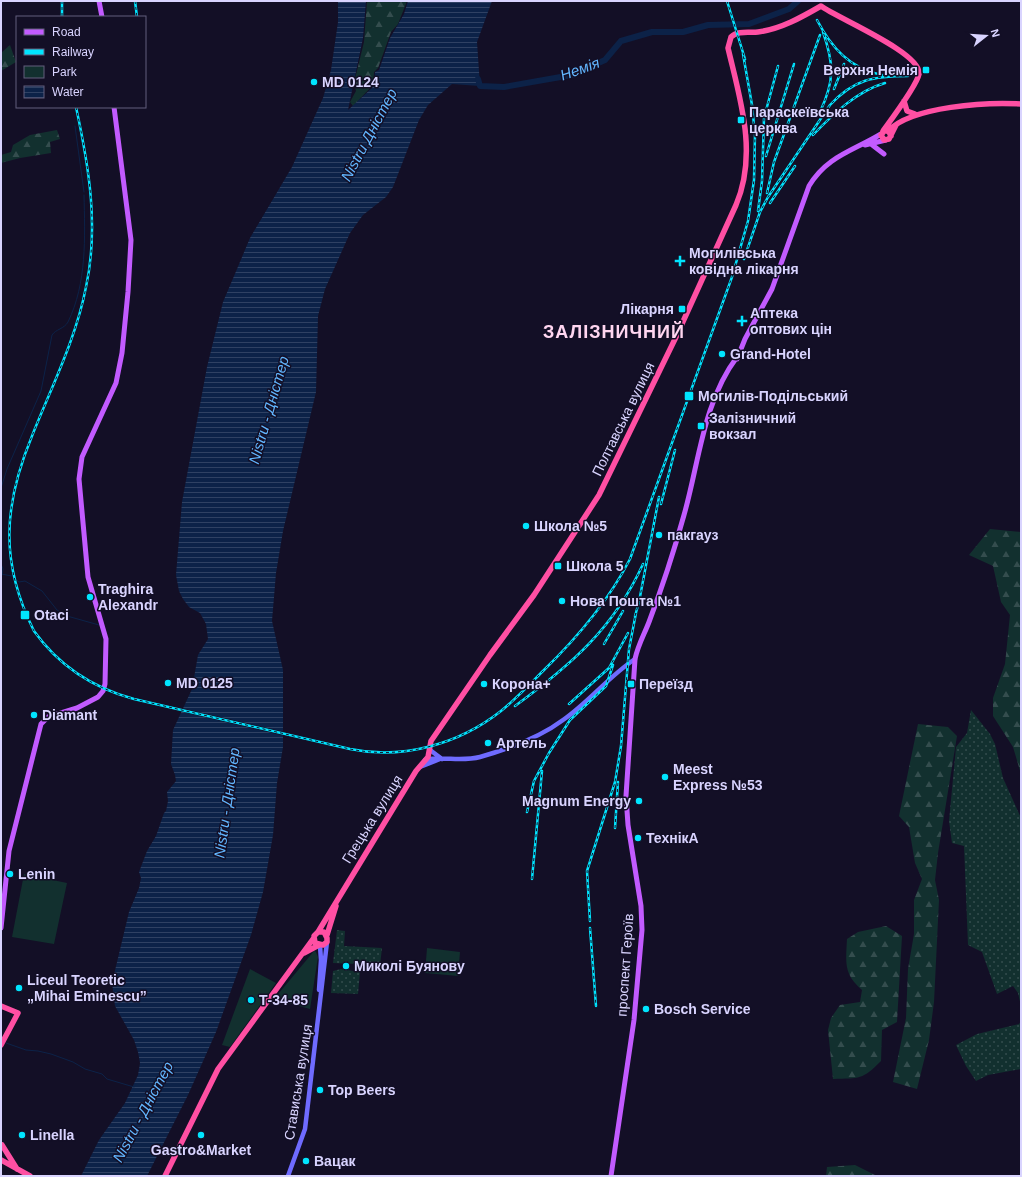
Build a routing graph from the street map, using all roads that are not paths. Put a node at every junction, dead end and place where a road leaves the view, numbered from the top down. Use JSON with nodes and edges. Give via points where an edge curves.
{"nodes":[{"id":1,"x":99,"y":1,"type":"edge"},
{"id":2,"x":820,"y":3,"type":"edge"},
{"id":3,"x":102,"y":16,"type":"edge"},
{"id":4,"x":904,"y":101,"type":"junction"},
{"id":5,"x":1021,"y":104,"type":"edge"},
{"id":6,"x":114,"y":108,"type":"edge"},
{"id":7,"x":915,"y":114,"type":"junction"},
{"id":8,"x":887,"y":132,"type":"junction"},
{"id":9,"x":886,"y":140,"type":"joint"},
{"id":10,"x":871,"y":144,"type":"junction"},
{"id":11,"x":860,"y":146,"type":"junction"},
{"id":12,"x":884,"y":154,"type":"dead end"},
{"id":13,"x":635,"y":659,"type":"junction"},
{"id":14,"x":430,"y":750,"type":"junction"},
{"id":15,"x":427,"y":758,"type":"junction"},
{"id":16,"x":442,"y":759,"type":"junction"},
{"id":17,"x":420,"y":767,"type":"junction"},
{"id":18,"x":340,"y":896,"type":"junction"},
{"id":19,"x":1,"y":928,"type":"edge"},
{"id":20,"x":318,"y":932,"type":"junction"},
{"id":21,"x":327,"y":938,"type":"junction"},
{"id":22,"x":313,"y":939,"type":"junction"},
{"id":23,"x":320,"y":945,"type":"junction"},
{"id":24,"x":304,"y":953,"type":"junction"},
{"id":25,"x":1,"y":1006,"type":"edge"},
{"id":26,"x":1,"y":1045,"type":"edge"},
{"id":27,"x":2,"y":1145,"type":"dead end"},
{"id":28,"x":1,"y":1160,"type":"edge"},
{"id":29,"x":17,"y":1169,"type":"junction"},
{"id":30,"x":30,"y":1176,"type":"edge"},
{"id":31,"x":165,"y":1176,"type":"edge"},
{"id":32,"x":287,"y":1176,"type":"edge"},
{"id":33,"x":611,"y":1176,"type":"edge"}],
"edges":[{"from":1,"to":3,"type":"main road"},
{"from":2,"to":4,"type":"highway","via":[[829,11],[862,27],[917,65],[919,75]]},
{"from":2,"to":14,"type":"highway","name":"Полтавська вулиця","via":[[790,22],[761,32],[736,34],[729,41],[728,48],[746,132],[746,170],[741,194],[676,337],[599,495],[534,595],[431,741]]},
{"from":4,"to":7,"type":"highway","via":[[907,111]]},
{"from":4,"to":8,"type":"highway"},
{"from":5,"to":7,"type":"highway","via":[[949,108]]},
{"from":6,"to":19,"type":"main road","via":[[131,240],[128,292],[122,353],[116,383],[83,454],[79,472],[88,577],[106,639],[106,679],[102,693],[87,703],[48,717],[39,729],[9,852]]},
{"from":7,"to":8,"type":"highway"},
{"from":8,"to":9,"type":"highway","via":[[889,139]]},
{"from":8,"to":11,"type":"main road"},
{"from":9,"to":10,"type":"main road"},
{"from":10,"to":11,"type":"main road"},
{"from":10,"to":12,"type":"main road"},
{"from":11,"to":13,"type":"main road","name":"проспект Героїв","via":[[831,161],[818,172],[772,288],[723,381],[703,432],[684,515]]},
{"from":13,"to":16,"type":"main road","via":[[563,720],[531,739],[478,758]]},
{"from":13,"to":33,"type":"main road","name":"проспект Героїв","via":[[626,796],[642,930],[634,1020]]},
{"from":14,"to":15,"type":"highway","name":"Полтавська вулиця"},
{"from":14,"to":16,"type":"main road"},
{"from":15,"to":16,"type":"main road"},
{"from":15,"to":17,"type":"highway","name":"Грецька вулиця"},
{"from":16,"to":17,"type":"main road"},
{"from":17,"to":18,"type":"highway","name":"Грецька вулиця"},
{"from":18,"to":20,"type":"highway","name":"Грецька вулиця"},
{"from":18,"to":21,"type":"highway","name":"Грецька вулиця"},
{"from":20,"to":21,"type":"highway","via":[[324,932]]},
{"from":20,"to":22,"type":"highway"},
{"from":21,"to":23,"type":"highway"},
{"from":21,"to":32,"type":"main road","name":"Стависька вулиця","via":[[305,1128]]},
{"from":22,"to":23,"type":"highway"},
{"from":22,"to":24,"type":"highway"},
{"from":23,"to":24,"type":"highway"},
{"from":23,"to":32,"type":"main road","name":"Стависька вулиця","via":[[319,993],[303,1124]]},
{"from":24,"to":31,"type":"highway","via":[[218,1069]]},
{"from":25,"to":26,"type":"highway","via":[[18,1013]]},
{"from":27,"to":29,"type":"highway"},
{"from":28,"to":29,"type":"highway"},
{"from":29,"to":30,"type":"highway"}]}
